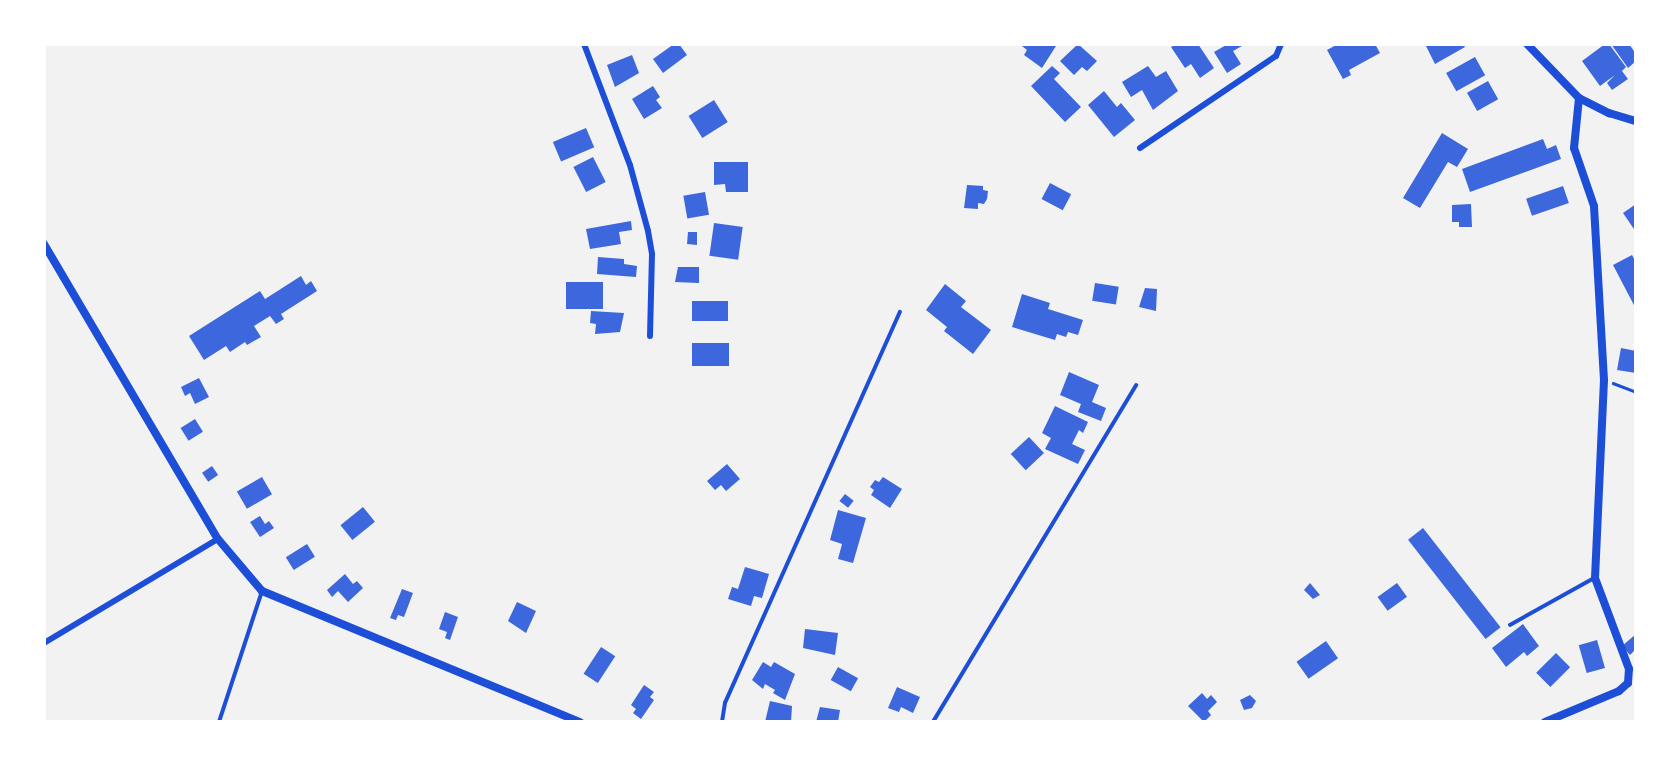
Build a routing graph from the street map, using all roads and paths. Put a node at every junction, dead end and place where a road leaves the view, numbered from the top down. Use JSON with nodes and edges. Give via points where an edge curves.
{"nodes":[{"id":1,"x":584,"y":44,"type":"edge"},
{"id":2,"x":1281,"y":44,"type":"edge"},
{"id":3,"x":1527,"y":44,"type":"edge"},
{"id":4,"x":1579,"y":98,"type":"junction"},
{"id":5,"x":1636,"y":121,"type":"edge"},
{"id":6,"x":1140,"y":148,"type":"dead end"},
{"id":7,"x":44,"y":244,"type":"edge"},
{"id":8,"x":900,"y":312,"type":"dead end"},
{"id":9,"x":650,"y":336,"type":"dead end"},
{"id":10,"x":1604,"y":380,"type":"junction"},
{"id":11,"x":1136,"y":385,"type":"dead end"},
{"id":12,"x":1636,"y":392,"type":"edge"},
{"id":13,"x":218,"y":539,"type":"junction"},
{"id":14,"x":1595,"y":578,"type":"junction"},
{"id":15,"x":262,"y":591,"type":"junction"},
{"id":16,"x":1510,"y":625,"type":"dead end"},
{"id":17,"x":44,"y":643,"type":"edge"},
{"id":18,"x":1632,"y":684,"type":"edge"},
{"id":19,"x":576,"y":721,"type":"edge"},
{"id":20,"x":219,"y":722,"type":"edge"},
{"id":21,"x":722,"y":722,"type":"edge"},
{"id":22,"x":933,"y":722,"type":"edge"},
{"id":23,"x":1545,"y":722,"type":"edge"}],
"edges":[{"from":1,"to":9,"type":"street","via":[[630,165],[648,231],[652,254]]},
{"from":2,"to":6,"type":"street","via":[[1276,56]]},
{"from":3,"to":4,"type":"street"},
{"from":4,"to":5,"type":"street"},
{"from":4,"to":10,"type":"street","via":[[1574,148],[1594,206]]},
{"from":7,"to":13,"type":"street"},
{"from":8,"to":21,"type":"lane","via":[[725,703]]},
{"from":10,"to":12,"type":"path"},
{"from":10,"to":14,"type":"street"},
{"from":11,"to":22,"type":"lane"},
{"from":13,"to":15,"type":"street"},
{"from":13,"to":17,"type":"street"},
{"from":14,"to":16,"type":"lane"},
{"from":14,"to":18,"type":"street"},
{"from":15,"to":19,"type":"street"},
{"from":15,"to":20,"type":"lane"},
{"from":18,"to":23,"type":"street"}]}
